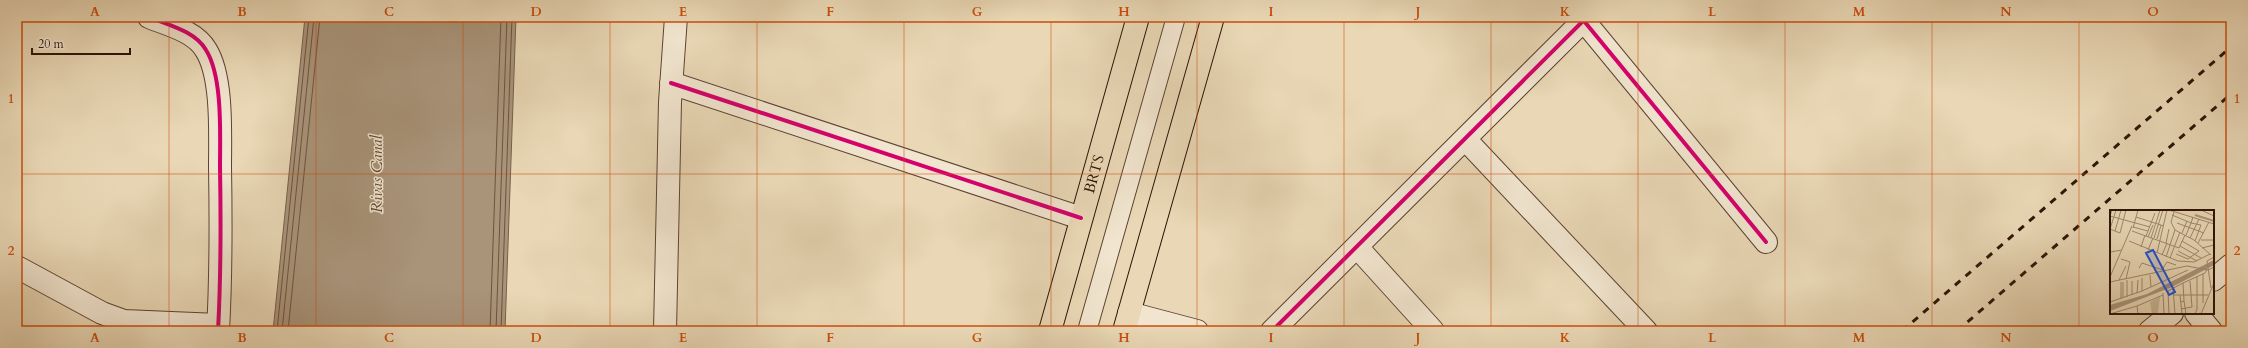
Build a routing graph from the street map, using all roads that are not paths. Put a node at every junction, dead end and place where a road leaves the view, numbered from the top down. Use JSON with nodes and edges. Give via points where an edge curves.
{"nodes":[{"id":1,"x":149,"y":17,"type":"edge"},
{"id":2,"x":676,"y":17,"type":"edge"},
{"id":3,"x":1138,"y":17,"type":"edge"},
{"id":4,"x":1176,"y":17,"type":"edge"},
{"id":5,"x":1213,"y":17,"type":"edge"},
{"id":6,"x":1586,"y":19,"type":"edge"},
{"id":7,"x":671,"y":83,"type":"junction"},
{"id":8,"x":1465,"y":139,"type":"junction"},
{"id":9,"x":1081,"y":218,"type":"junction"},
{"id":10,"x":1766,"y":242,"type":"dead end"},
{"id":11,"x":1357,"y":247,"type":"junction"},
{"id":12,"x":2231,"y":265,"type":"edge"},
{"id":13,"x":17,"y":267,"type":"edge"},
{"id":14,"x":2214,"y":279,"type":"edge"},
{"id":15,"x":2171,"y":314,"type":"edge"},
{"id":16,"x":2197,"y":314,"type":"edge"},
{"id":17,"x":1126,"y":322,"type":"edge"},
{"id":18,"x":218,"y":328,"type":"edge"},
{"id":19,"x":670,"y":329,"type":"edge"},
{"id":20,"x":1050,"y":331,"type":"edge"},
{"id":21,"x":1087,"y":331,"type":"edge"},
{"id":22,"x":1197,"y":331,"type":"edge"},
{"id":23,"x":1272,"y":331,"type":"edge"},
{"id":24,"x":1433,"y":331,"type":"edge"},
{"id":25,"x":1646,"y":331,"type":"edge"},
{"id":26,"x":2150,"y":331,"type":"edge"},
{"id":27,"x":2211,"y":331,"type":"edge"}],
"edges":[{"from":1,"to":18,"type":"street","via":[[194,36],[206,49],[213,65],[220,112],[222,275]]},
{"from":2,"to":7,"type":"street"},
{"from":3,"to":9,"type":"main road","name":"BRTS"},
{"from":4,"to":21,"type":"lane"},
{"from":5,"to":17,"type":"main road"},
{"from":6,"to":8,"type":"street"},
{"from":6,"to":10,"type":"street"},
{"from":7,"to":9,"type":"street"},
{"from":7,"to":19,"type":"street"},
{"from":8,"to":11,"type":"street"},
{"from":8,"to":25,"type":"street"},
{"from":9,"to":20,"type":"main road","name":"BRTS"},
{"from":11,"to":23,"type":"street"},
{"from":11,"to":24,"type":"street"},
{"from":12,"to":14,"type":"street"},
{"from":13,"to":18,"type":"street","via":[[102,313],[124,321]]},
{"from":15,"to":26,"type":"street"},
{"from":16,"to":27,"type":"street"},
{"from":17,"to":22,"type":"street"}]}
